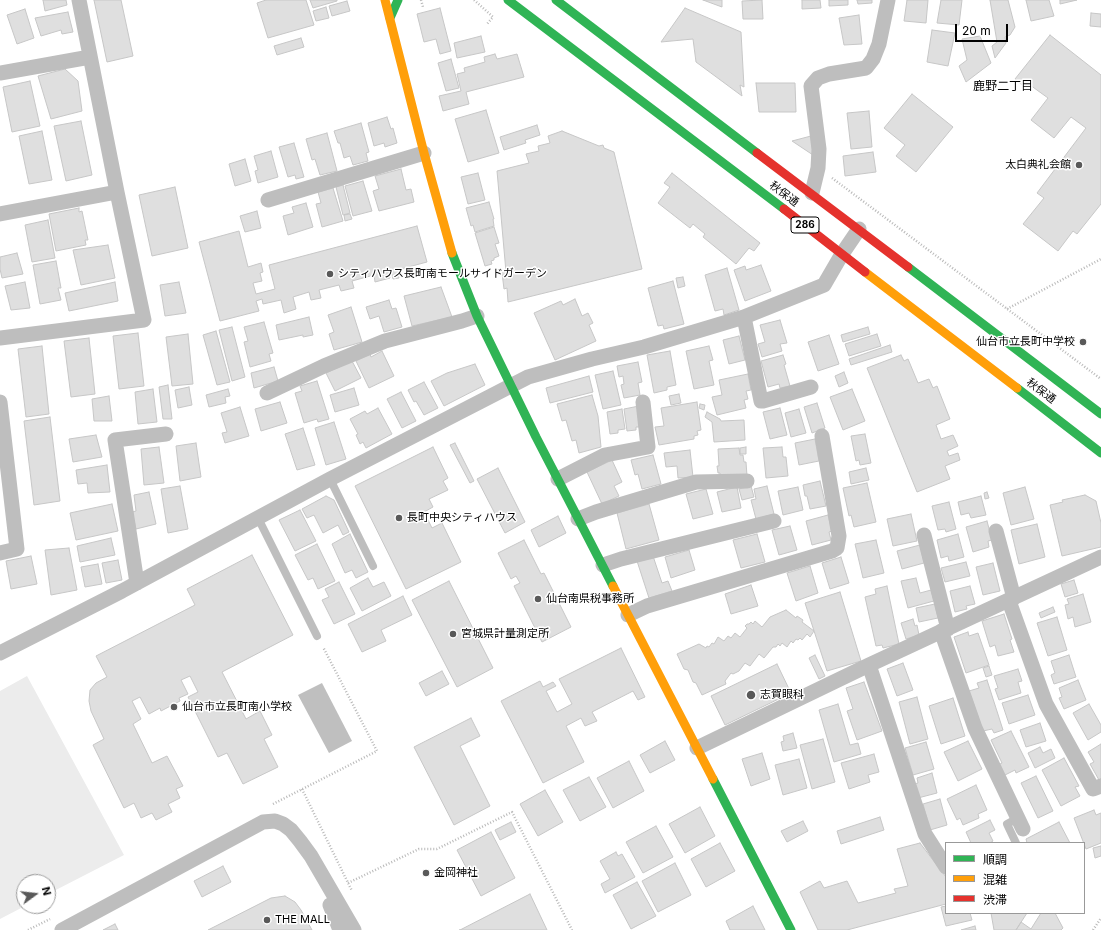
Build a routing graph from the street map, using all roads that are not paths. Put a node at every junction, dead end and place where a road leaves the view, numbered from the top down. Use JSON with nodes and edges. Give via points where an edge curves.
{"nodes":[{"id":1,"x":79,"y":0,"type":"edge"},
{"id":2,"x":385,"y":0,"type":"edge"},
{"id":3,"x":398,"y":0,"type":"edge"},
{"id":4,"x":508,"y":0,"type":"edge"},
{"id":5,"x":556,"y":0,"type":"edge"},
{"id":6,"x":888,"y":0,"type":"edge"},
{"id":7,"x":390,"y":18,"type":"junction"},
{"id":8,"x":90,"y":57,"type":"junction"},
{"id":9,"x":0,"y":73,"type":"edge"},
{"id":10,"x":424,"y":153,"type":"junction"},
{"id":11,"x":117,"y":192,"type":"junction"},
{"id":12,"x":812,"y":194,"type":"junction"},
{"id":13,"x":268,"y":200,"type":"dead end"},
{"id":14,"x":0,"y":214,"type":"edge"},
{"id":15,"x":859,"y":229,"type":"junction"},
{"id":16,"x":842,"y":254,"type":"junction"},
{"id":17,"x":476,"y":316,"type":"junction"},
{"id":18,"x":744,"y":316,"type":"junction"},
{"id":19,"x":0,"y":338,"type":"edge"},
{"id":20,"x":510,"y":385,"type":"junction"},
{"id":21,"x":811,"y":387,"type":"dead end"},
{"id":22,"x":267,"y":393,"type":"dead end"},
{"id":23,"x":0,"y":402,"type":"edge"},
{"id":24,"x":643,"y":402,"type":"dead end"},
{"id":25,"x":1101,"y":414,"type":"edge"},
{"id":26,"x":166,"y":434,"type":"dead end"},
{"id":27,"x":822,"y":436,"type":"dead end"},
{"id":28,"x":1101,"y":452,"type":"edge"},
{"id":29,"x":330,"y":479,"type":"junction"},
{"id":30,"x":558,"y":479,"type":"junction"},
{"id":31,"x":747,"y":481,"type":"dead end"},
{"id":32,"x":258,"y":518,"type":"junction"},
{"id":33,"x":578,"y":519,"type":"junction"},
{"id":34,"x":774,"y":521,"type":"dead end"},
{"id":35,"x":996,"y":531,"type":"dead end"},
{"id":36,"x":924,"y":535,"type":"dead end"},
{"id":37,"x":0,"y":553,"type":"edge"},
{"id":38,"x":1101,"y":558,"type":"edge"},
{"id":39,"x":603,"y":565,"type":"junction"},
{"id":40,"x":373,"y":566,"type":"dead end"},
{"id":41,"x":137,"y":582,"type":"junction"},
{"id":42,"x":1012,"y":599,"type":"junction"},
{"id":43,"x":628,"y":615,"type":"junction"},
{"id":44,"x":944,"y":630,"type":"junction"},
{"id":45,"x":318,"y":636,"type":"road end"},
{"id":46,"x":0,"y":653,"type":"edge"},
{"id":47,"x":869,"y":665,"type":"junction"},
{"id":48,"x":697,"y":748,"type":"junction"},
{"id":49,"x":1101,"y":786,"type":"edge"},
{"id":50,"x":1021,"y":824,"type":"joint"},
{"id":51,"x":1015,"y":842,"type":"edge"},
{"id":52,"x":311,"y":856,"type":"junction"},
{"id":53,"x":945,"y":865,"type":"edge"},
{"id":54,"x":62,"y":930,"type":"edge"},
{"id":55,"x":340,"y":930,"type":"edge"},
{"id":56,"x":354,"y":930,"type":"edge"},
{"id":57,"x":791,"y":930,"type":"edge"}],
"edges":[{"from":1,"to":8,"type":"street"},
{"from":2,"to":7,"type":"main road"},
{"from":3,"to":7,"type":"main road"},
{"from":4,"to":16,"type":"main road","name":"秋保通","number":"286"},
{"from":5,"to":12,"type":"main road","name":"秋保通","number":"286"},
{"from":6,"to":12,"type":"street","via":[[879,44],[866,68],[829,74],[818,78],[811,86],[819,149]]},
{"from":7,"to":10,"type":"main road"},
{"from":8,"to":9,"type":"street"},
{"from":8,"to":11,"type":"street"},
{"from":10,"to":13,"type":"street"},
{"from":10,"to":17,"type":"main road","via":[[450,248]]},
{"from":11,"to":14,"type":"street"},
{"from":11,"to":19,"type":"street","via":[[144,320]]},
{"from":12,"to":15,"type":"main road","name":"秋保通","number":"286"},
{"from":15,"to":16,"type":"street"},
{"from":15,"to":25,"type":"main road","name":"秋保通","number":"286"},
{"from":16,"to":18,"type":"street","via":[[824,285]]},
{"from":16,"to":28,"type":"main road","name":"秋保通","number":"286"},
{"from":17,"to":20,"type":"main road"},
{"from":17,"to":22,"type":"street","via":[[385,341]]},
{"from":18,"to":20,"type":"street","via":[[644,347],[528,377]]},
{"from":18,"to":21,"type":"street","via":[[761,401]]},
{"from":20,"to":29,"type":"street"},
{"from":20,"to":30,"type":"main road"},
{"from":23,"to":37,"type":"street","via":[[17,549]]},
{"from":24,"to":30,"type":"street","via":[[648,447],[605,455]]},
{"from":26,"to":41,"type":"street","via":[[115,440]]},
{"from":27,"to":43,"type":"street","via":[[839,536],[837,548],[647,606]]},
{"from":29,"to":32,"type":"street"},
{"from":29,"to":40,"type":"lane"},
{"from":30,"to":33,"type":"main road"},
{"from":31,"to":33,"type":"street","via":[[696,482]]},
{"from":32,"to":41,"type":"street"},
{"from":32,"to":45,"type":"lane"},
{"from":33,"to":39,"type":"main road"},
{"from":34,"to":39,"type":"street"},
{"from":35,"to":42,"type":"street"},
{"from":36,"to":44,"type":"street"},
{"from":38,"to":42,"type":"street"},
{"from":39,"to":43,"type":"main road"},
{"from":41,"to":46,"type":"street"},
{"from":42,"to":44,"type":"street"},
{"from":42,"to":49,"type":"street","via":[[1046,704],[1093,789]]},
{"from":43,"to":48,"type":"main road"},
{"from":44,"to":47,"type":"street"},
{"from":44,"to":50,"type":"street","via":[[975,728]]},
{"from":47,"to":48,"type":"street"},
{"from":47,"to":53,"type":"street","via":[[925,834]]},
{"from":48,"to":57,"type":"main road"},
{"from":50,"to":51,"type":"lane","via":[[1006,824]]},
{"from":52,"to":54,"type":"street","via":[[291,830],[283,824],[275,821],[263,822]]},
{"from":52,"to":55,"type":"street"},
{"from":52,"to":56,"type":"street"}]}
